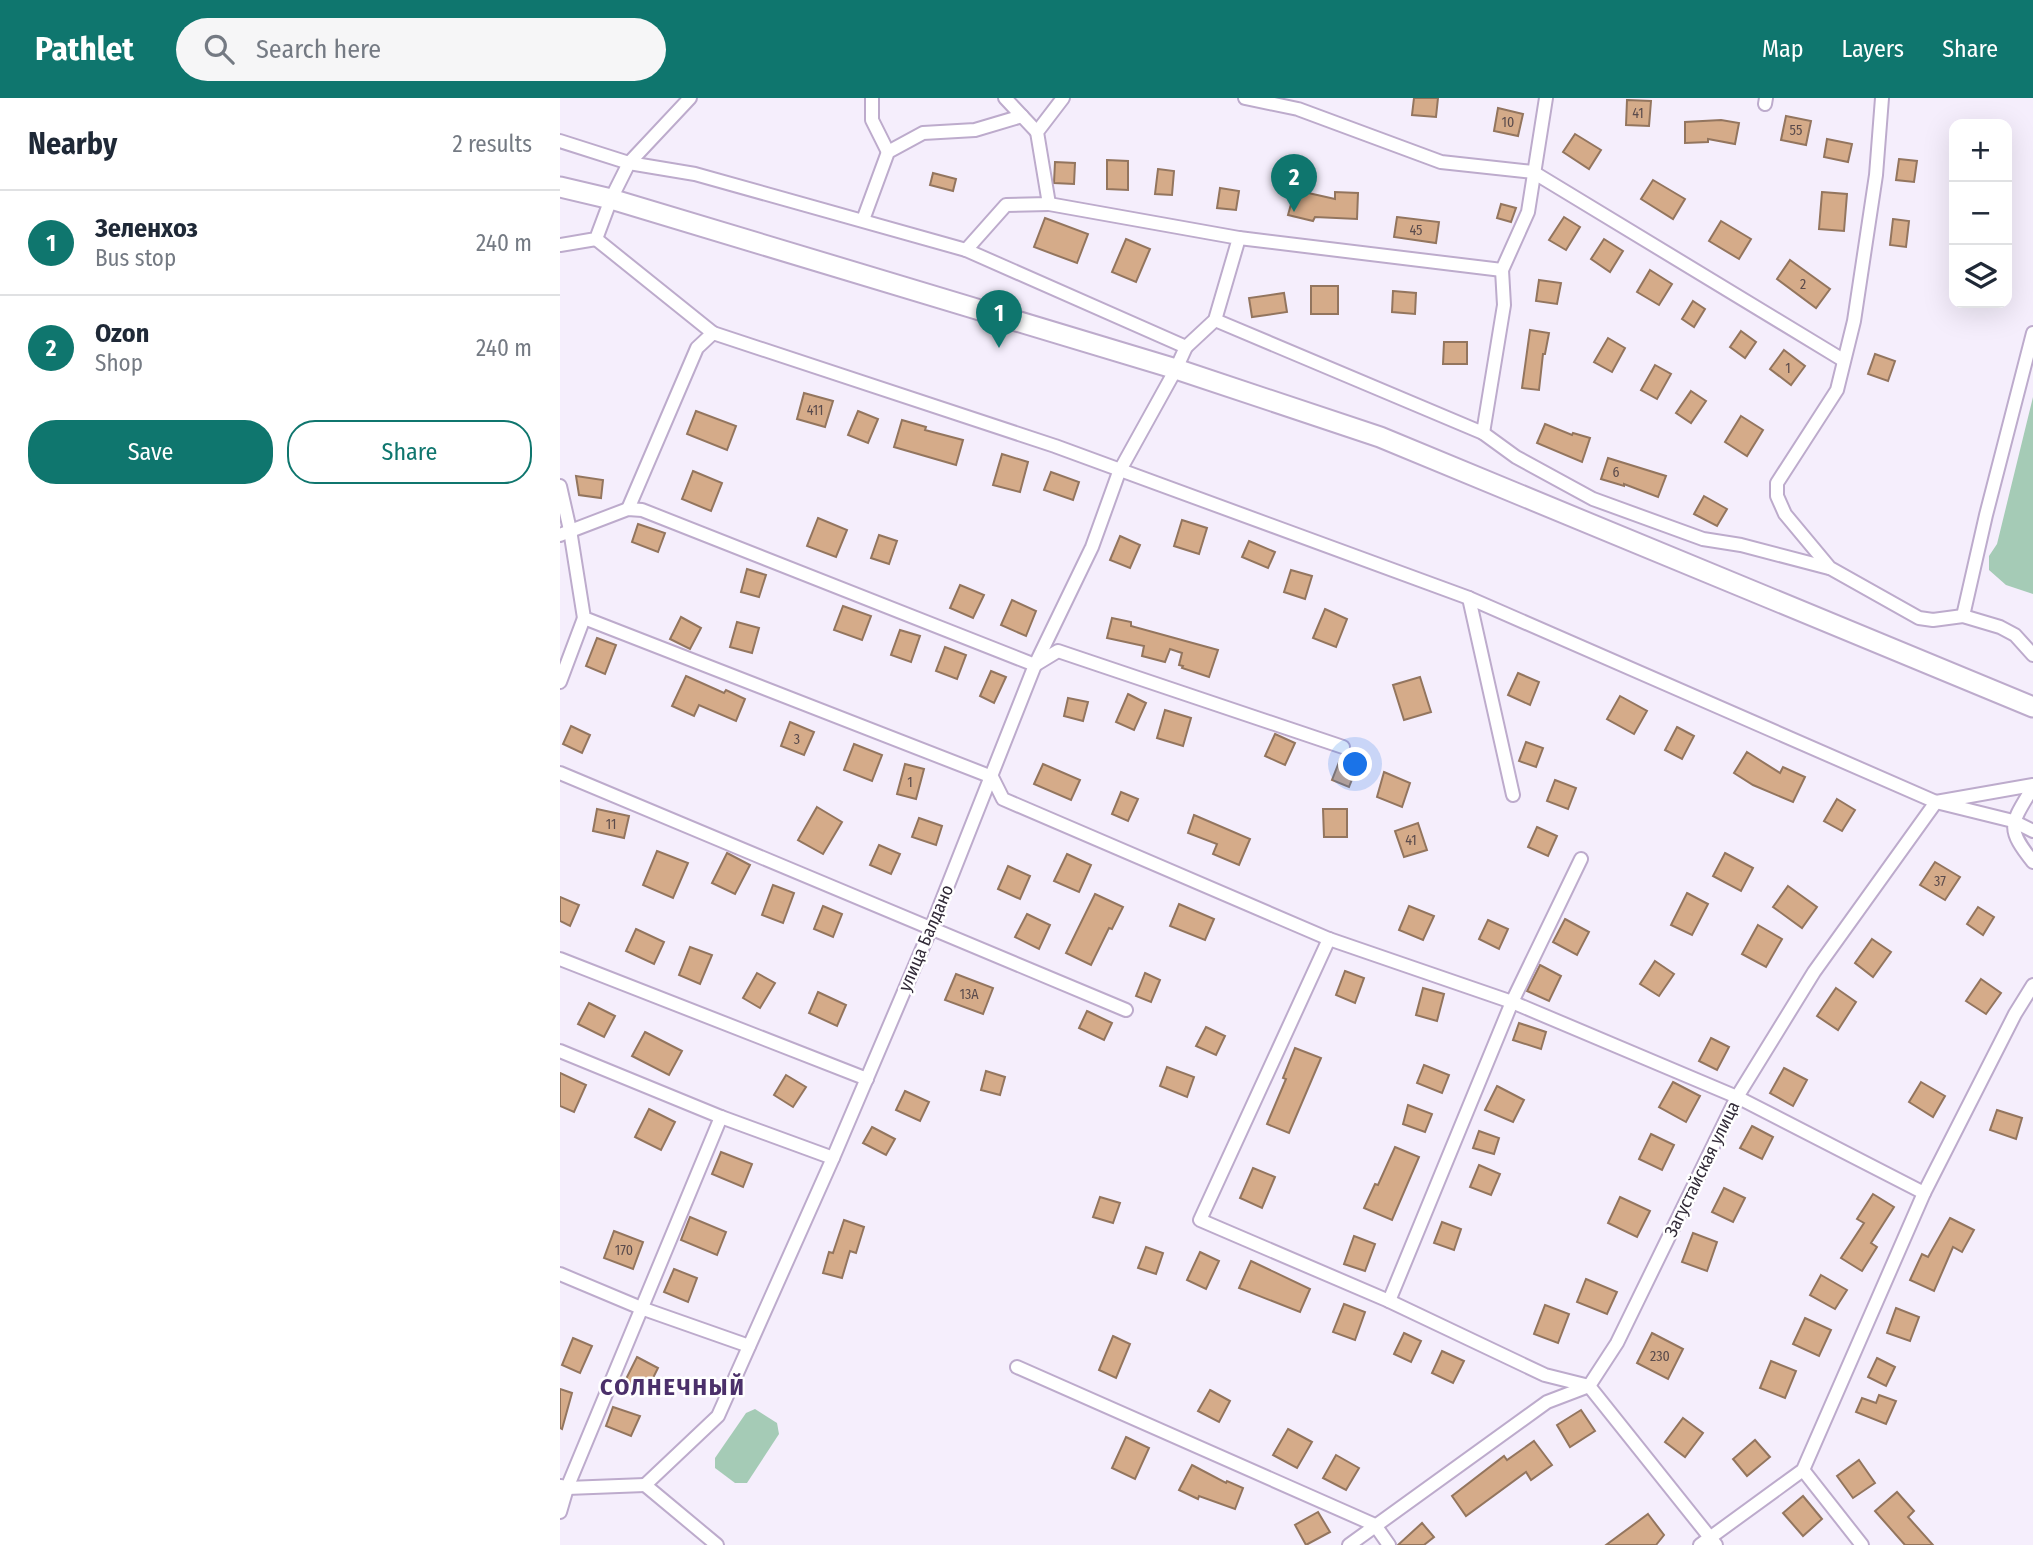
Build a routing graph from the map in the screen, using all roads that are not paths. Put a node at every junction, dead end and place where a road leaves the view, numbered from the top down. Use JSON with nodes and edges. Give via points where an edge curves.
{"nodes":[{"id":1,"x":690,"y":98,"type":"edge"},
{"id":2,"x":872,"y":98,"type":"edge"},
{"id":3,"x":1005,"y":98,"type":"edge"},
{"id":4,"x":1063,"y":98,"type":"edge"},
{"id":5,"x":1245,"y":98,"type":"edge"},
{"id":6,"x":1546,"y":98,"type":"edge"},
{"id":7,"x":1882,"y":98,"type":"edge"},
{"id":8,"x":1295,"y":104,"type":"edge"},
{"id":9,"x":1022,"y":116,"type":"junction"},
{"id":10,"x":1037,"y":132,"type":"junction"},
{"id":11,"x":560,"y":141,"type":"edge"},
{"id":12,"x":888,"y":152,"type":"junction"},
{"id":13,"x":629,"y":163,"type":"junction"},
{"id":14,"x":1533,"y":172,"type":"junction"},
{"id":15,"x":560,"y":187,"type":"edge"},
{"id":16,"x":611,"y":199,"type":"junction"},
{"id":17,"x":1049,"y":204,"type":"junction"},
{"id":18,"x":863,"y":220,"type":"junction"},
{"id":19,"x":1239,"y":238,"type":"junction"},
{"id":20,"x":596,"y":239,"type":"junction"},
{"id":21,"x":560,"y":245,"type":"edge"},
{"id":22,"x":966,"y":250,"type":"junction"},
{"id":23,"x":1502,"y":270,"type":"junction"},
{"id":24,"x":1215,"y":320,"type":"junction"},
{"id":25,"x":713,"y":333,"type":"junction"},
{"id":26,"x":2033,"y":333,"type":"edge"},
{"id":27,"x":1186,"y":347,"type":"junction"},
{"id":28,"x":1843,"y":360,"type":"junction"},
{"id":29,"x":1176,"y":369,"type":"junction"},
{"id":30,"x":1483,"y":433,"type":"junction"},
{"id":31,"x":1119,"y":472,"type":"junction"},
{"id":32,"x":560,"y":486,"type":"edge"},
{"id":33,"x":628,"y":509,"type":"junction"},
{"id":34,"x":565,"y":532,"type":"edge"},
{"id":35,"x":1830,"y":568,"type":"junction"},
{"id":36,"x":1469,"y":598,"type":"junction"},
{"id":37,"x":1964,"y":616,"type":"junction"},
{"id":38,"x":584,"y":618,"type":"junction"},
{"id":39,"x":2033,"y":655,"type":"edge"},
{"id":40,"x":1035,"y":665,"type":"junction"},
{"id":41,"x":560,"y":682,"type":"edge"},
{"id":42,"x":2033,"y":707,"type":"edge"},
{"id":43,"x":1343,"y":747,"type":"dead end"},
{"id":44,"x":560,"y":773,"type":"edge"},
{"id":45,"x":992,"y":776,"type":"junction"},
{"id":46,"x":2033,"y":786,"type":"edge"},
{"id":47,"x":1513,"y":795,"type":"dead end"},
{"id":48,"x":1936,"y":802,"type":"junction"},
{"id":49,"x":2013,"y":821,"type":"junction"},
{"id":50,"x":2033,"y":831,"type":"edge"},
{"id":51,"x":1581,"y":859,"type":"dead end"},
{"id":52,"x":2033,"y":862,"type":"edge"},
{"id":53,"x":931,"y":928,"type":"junction"},
{"id":54,"x":1329,"y":939,"type":"junction"},
{"id":55,"x":560,"y":959,"type":"edge"},
{"id":56,"x":2033,"y":985,"type":"edge"},
{"id":57,"x":1512,"y":1002,"type":"junction"},
{"id":58,"x":1126,"y":1010,"type":"dead end"},
{"id":59,"x":560,"y":1051,"type":"edge"},
{"id":60,"x":867,"y":1079,"type":"junction"},
{"id":61,"x":1737,"y":1097,"type":"junction"},
{"id":62,"x":721,"y":1116,"type":"junction"},
{"id":63,"x":833,"y":1158,"type":"junction"},
{"id":64,"x":1923,"y":1193,"type":"junction"},
{"id":65,"x":560,"y":1274,"type":"edge"},
{"id":66,"x":1389,"y":1301,"type":"junction"},
{"id":67,"x":641,"y":1308,"type":"junction"},
{"id":68,"x":750,"y":1346,"type":"junction"},
{"id":69,"x":1017,"y":1367,"type":"dead end"},
{"id":70,"x":1590,"y":1386,"type":"junction"},
{"id":71,"x":1803,"y":1470,"type":"junction"},
{"id":72,"x":645,"y":1485,"type":"junction"},
{"id":73,"x":564,"y":1487,"type":"edge"},
{"id":74,"x":560,"y":1511,"type":"edge"},
{"id":75,"x":1375,"y":1525,"type":"junction"},
{"id":76,"x":1709,"y":1542,"type":"edge"},
{"id":77,"x":717,"y":1545,"type":"edge"},
{"id":78,"x":1349,"y":1545,"type":"edge"},
{"id":79,"x":1389,"y":1545,"type":"edge"},
{"id":80,"x":1862,"y":1545,"type":"edge"}],
"edges":[{"from":1,"to":13,"type":"street"},
{"from":2,"to":12,"type":"street","via":[[872,120]]},
{"from":3,"to":9,"type":"street"},
{"from":4,"to":10,"type":"street"},
{"from":5,"to":8,"type":"street"},
{"from":6,"to":14,"type":"street"},
{"from":7,"to":28,"type":"street","via":[[1876,175],[1854,321]]},
{"from":8,"to":14,"type":"street","via":[[1441,162]]},
{"from":9,"to":10,"type":"street"},
{"from":9,"to":12,"type":"street","via":[[975,130],[923,133]]},
{"from":10,"to":17,"type":"street"},
{"from":11,"to":13,"type":"street"},
{"from":12,"to":18,"type":"street"},
{"from":13,"to":16,"type":"street"},
{"from":13,"to":18,"type":"street","via":[[695,174]]},
{"from":14,"to":23,"type":"street","via":[[1528,212]]},
{"from":14,"to":28,"type":"street"},
{"from":15,"to":16,"type":"main road"},
{"from":16,"to":20,"type":"street"},
{"from":16,"to":29,"type":"main road"},
{"from":17,"to":19,"type":"street"},
{"from":17,"to":22,"type":"street","via":[[1006,205]]},
{"from":18,"to":22,"type":"street"},
{"from":19,"to":23,"type":"street"},
{"from":19,"to":24,"type":"street"},
{"from":20,"to":21,"type":"street"},
{"from":20,"to":25,"type":"street"},
{"from":22,"to":27,"type":"street"},
{"from":23,"to":30,"type":"street","via":[[1504,305]]},
{"from":24,"to":27,"type":"street"},
{"from":24,"to":30,"type":"street"},
{"from":25,"to":31,"type":"street","via":[[1055,446]]},
{"from":25,"to":33,"type":"street","via":[[697,348]]},
{"from":26,"to":37,"type":"street"},
{"from":27,"to":29,"type":"street","name":"улица Балдано"},
{"from":28,"to":35,"type":"street","via":[[1837,390],[1777,482],[1785,514]]},
{"from":29,"to":31,"type":"street","name":"улица Балдано"},
{"from":29,"to":42,"type":"main road","via":[[1380,437]]},
{"from":30,"to":35,"type":"street","via":[[1516,457],[1593,499],[1703,539]]},
{"from":31,"to":36,"type":"street"},
{"from":31,"to":40,"type":"street","name":"улица Балдано","via":[[1092,547]]},
{"from":32,"to":34,"type":"street"},
{"from":33,"to":34,"type":"street"},
{"from":33,"to":40,"type":"street","via":[[642,510]]},
{"from":34,"to":38,"type":"street"},
{"from":35,"to":37,"type":"street","via":[[1919,618]]},
{"from":36,"to":47,"type":"street"},
{"from":36,"to":48,"type":"street"},
{"from":37,"to":39,"type":"street","via":[[2015,635]]},
{"from":38,"to":41,"type":"street"},
{"from":38,"to":45,"type":"street"},
{"from":40,"to":43,"type":"street","via":[[1058,651]]},
{"from":40,"to":45,"type":"street","name":"улица Балдано"},
{"from":44,"to":53,"type":"street"},
{"from":45,"to":53,"type":"street","name":"улица Балдано"},
{"from":45,"to":54,"type":"street","via":[[1003,799]]},
{"from":46,"to":48,"type":"street"},
{"from":46,"to":49,"type":"street"},
{"from":48,"to":49,"type":"street"},
{"from":48,"to":61,"type":"street","name":"Загустайская улица","via":[[1814,972]]},
{"from":49,"to":50,"type":"street"},
{"from":49,"to":52,"type":"street","via":[[2016,841]]},
{"from":51,"to":57,"type":"street"},
{"from":53,"to":58,"type":"street"},
{"from":53,"to":60,"type":"street","name":"улица Балдано"},
{"from":54,"to":57,"type":"street"},
{"from":54,"to":66,"type":"street","via":[[1200,1220]]},
{"from":55,"to":60,"type":"street"},
{"from":56,"to":64,"type":"street"},
{"from":57,"to":61,"type":"street"},
{"from":57,"to":66,"type":"street"},
{"from":59,"to":62,"type":"street"},
{"from":60,"to":63,"type":"street","name":"улица Балдано"},
{"from":61,"to":64,"type":"street"},
{"from":61,"to":70,"type":"street","name":"Загустайская улица","via":[[1617,1343]]},
{"from":62,"to":63,"type":"street"},
{"from":62,"to":67,"type":"street"},
{"from":63,"to":68,"type":"street","name":"улица Балдано"},
{"from":64,"to":71,"type":"street"},
{"from":65,"to":67,"type":"street"},
{"from":66,"to":70,"type":"street","via":[[1545,1375]]},
{"from":67,"to":68,"type":"street"},
{"from":67,"to":73,"type":"street"},
{"from":68,"to":72,"type":"street","name":"улица Балдано","via":[[718,1416]]},
{"from":69,"to":75,"type":"street"},
{"from":70,"to":75,"type":"street","via":[[1547,1402]]},
{"from":70,"to":76,"type":"street"},
{"from":71,"to":76,"type":"street"},
{"from":71,"to":80,"type":"street"},
{"from":72,"to":73,"type":"street"},
{"from":72,"to":77,"type":"street"},
{"from":73,"to":74,"type":"street"},
{"from":75,"to":78,"type":"street"},
{"from":75,"to":79,"type":"street"}]}
